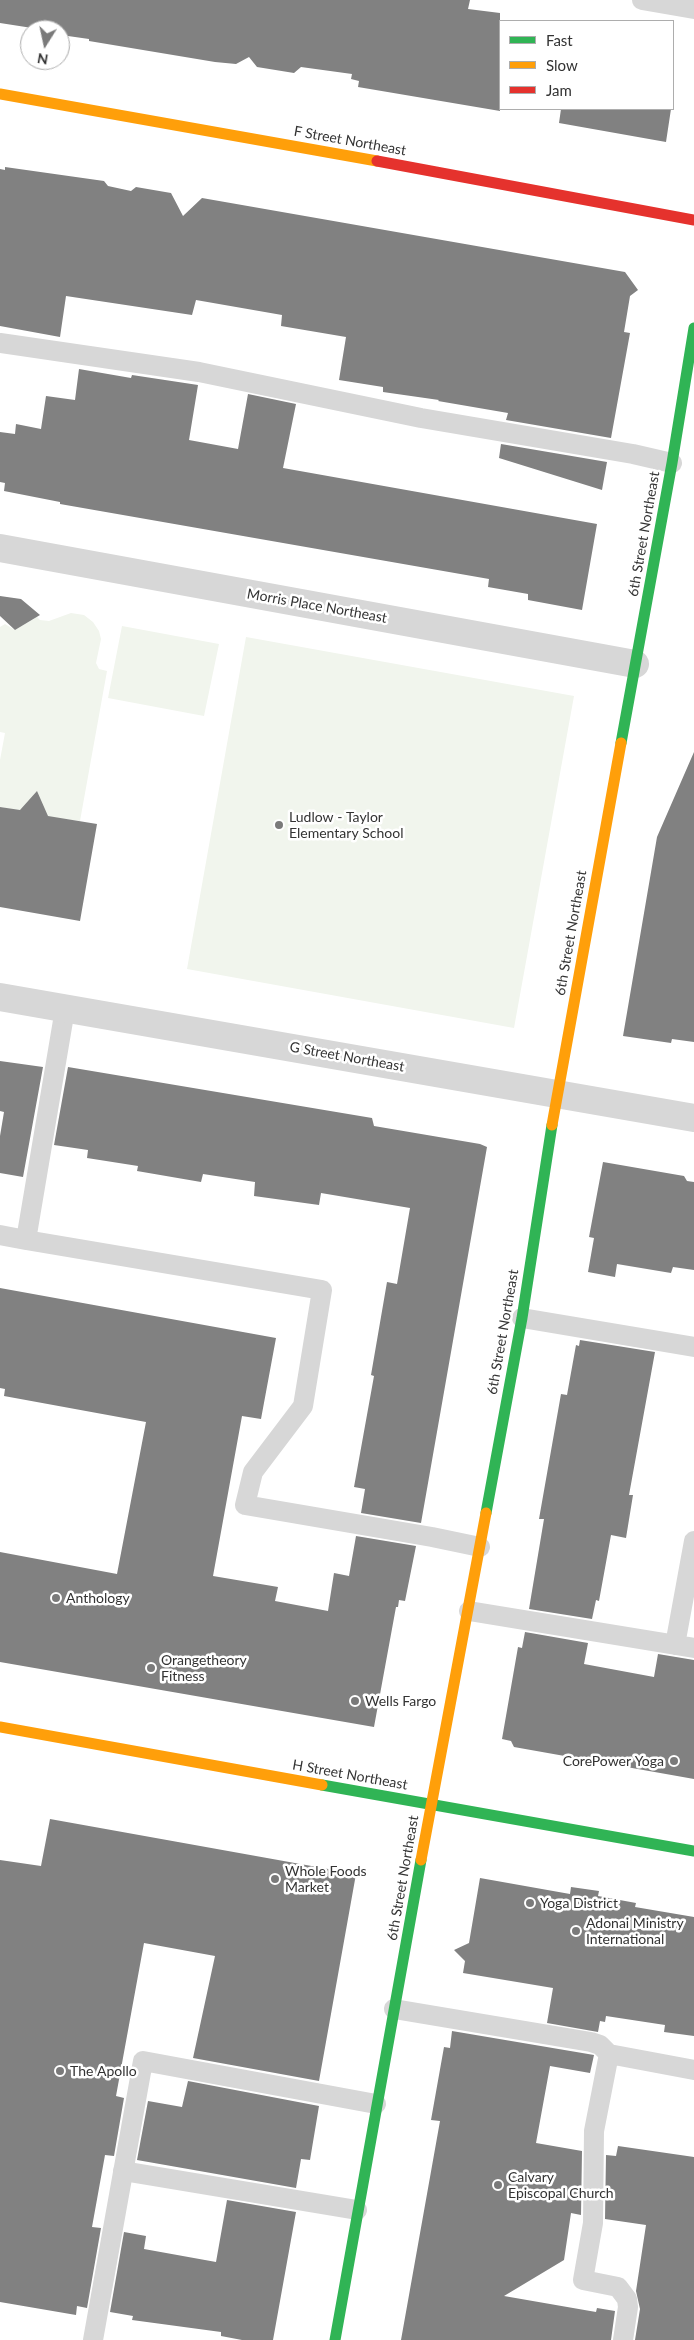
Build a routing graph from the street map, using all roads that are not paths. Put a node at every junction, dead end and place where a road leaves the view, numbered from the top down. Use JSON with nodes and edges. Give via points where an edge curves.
{"nodes":[{"id":1,"x":642,"y":0,"type":"edge"},
{"id":2,"x":694,"y":10,"type":"edge"},
{"id":3,"x":0,"y":94,"type":"edge"},
{"id":4,"x":694,"y":220,"type":"edge"},
{"id":5,"x":694,"y":328,"type":"edge"},
{"id":6,"x":0,"y":343,"type":"edge"},
{"id":7,"x":688,"y":402,"type":"edge"},
{"id":8,"x":672,"y":463,"type":"junction"},
{"id":9,"x":0,"y":548,"type":"edge"},
{"id":10,"x":635,"y":664,"type":"junction"},
{"id":11,"x":0,"y":997,"type":"edge"},
{"id":12,"x":65,"y":1009,"type":"junction"},
{"id":13,"x":558,"y":1094,"type":"junction"},
{"id":14,"x":694,"y":1118,"type":"edge"},
{"id":15,"x":0,"y":1235,"type":"edge"},
{"id":16,"x":26,"y":1240,"type":"junction"},
{"id":17,"x":522,"y":1318,"type":"junction"},
{"id":18,"x":694,"y":1348,"type":"edge"},
{"id":19,"x":694,"y":1541,"type":"edge"},
{"id":20,"x":480,"y":1547,"type":"junction"},
{"id":21,"x":469,"y":1611,"type":"junction"},
{"id":22,"x":685,"y":1646,"type":"edge"},
{"id":23,"x":0,"y":1727,"type":"edge"},
{"id":24,"x":432,"y":1805,"type":"junction"},
{"id":25,"x":694,"y":1851,"type":"edge"},
{"id":26,"x":394,"y":2009,"type":"junction"},
{"id":27,"x":609,"y":2054,"type":"junction"},
{"id":28,"x":694,"y":2070,"type":"edge"},
{"id":29,"x":376,"y":2104,"type":"junction"},
{"id":30,"x":123,"y":2171,"type":"junction"},
{"id":31,"x":357,"y":2210,"type":"junction"},
{"id":32,"x":93,"y":2340,"type":"edge"},
{"id":33,"x":335,"y":2340,"type":"edge"},
{"id":34,"x":623,"y":2340,"type":"edge"}],
"edges":[{"from":1,"to":2,"type":"lane"},
{"from":3,"to":4,"type":"street","name":"F Street Northeast"},
{"from":5,"to":7,"type":"street","name":"6th Street Northeast"},
{"from":6,"to":8,"type":"lane","via":[[199,372],[421,418]]},
{"from":7,"to":8,"type":"street","name":"6th Street Northeast"},
{"from":8,"to":10,"type":"street","name":"6th Street Northeast"},
{"from":9,"to":10,"type":"street","name":"Morris Place Northeast"},
{"from":10,"to":13,"type":"street","name":"6th Street Northeast"},
{"from":11,"to":12,"type":"street","name":"G Street Northeast"},
{"from":12,"to":13,"type":"street","name":"G Street Northeast"},
{"from":12,"to":16,"type":"lane"},
{"from":13,"to":14,"type":"street","name":"G Street Northeast"},
{"from":13,"to":17,"type":"street","name":"6th Street Northeast"},
{"from":15,"to":16,"type":"lane"},
{"from":16,"to":20,"type":"lane","via":[[322,1290],[304,1406],[253,1472],[245,1505]]},
{"from":17,"to":18,"type":"lane"},
{"from":17,"to":20,"type":"street","name":"6th Street Northeast"},
{"from":19,"to":22,"type":"lane"},
{"from":20,"to":21,"type":"street","name":"6th Street Northeast"},
{"from":21,"to":22,"type":"lane"},
{"from":21,"to":24,"type":"street","name":"6th Street Northeast"},
{"from":23,"to":24,"type":"street","name":"H Street Northeast"},
{"from":24,"to":25,"type":"street","name":"H Street Northeast"},
{"from":24,"to":26,"type":"street","name":"6th Street Northeast"},
{"from":26,"to":27,"type":"lane","via":[[591,2042]]},
{"from":26,"to":29,"type":"street","name":"6th Street Northeast"},
{"from":27,"to":28,"type":"lane"},
{"from":27,"to":34,"type":"lane","via":[[594,2131],[593,2223],[583,2280],[618,2288],[627,2299]]},
{"from":29,"to":30,"type":"lane","via":[[143,2061]]},
{"from":29,"to":31,"type":"street","name":"6th Street Northeast"},
{"from":30,"to":31,"type":"lane"},
{"from":30,"to":32,"type":"lane"},
{"from":31,"to":33,"type":"street","name":"6th Street Northeast"}]}
